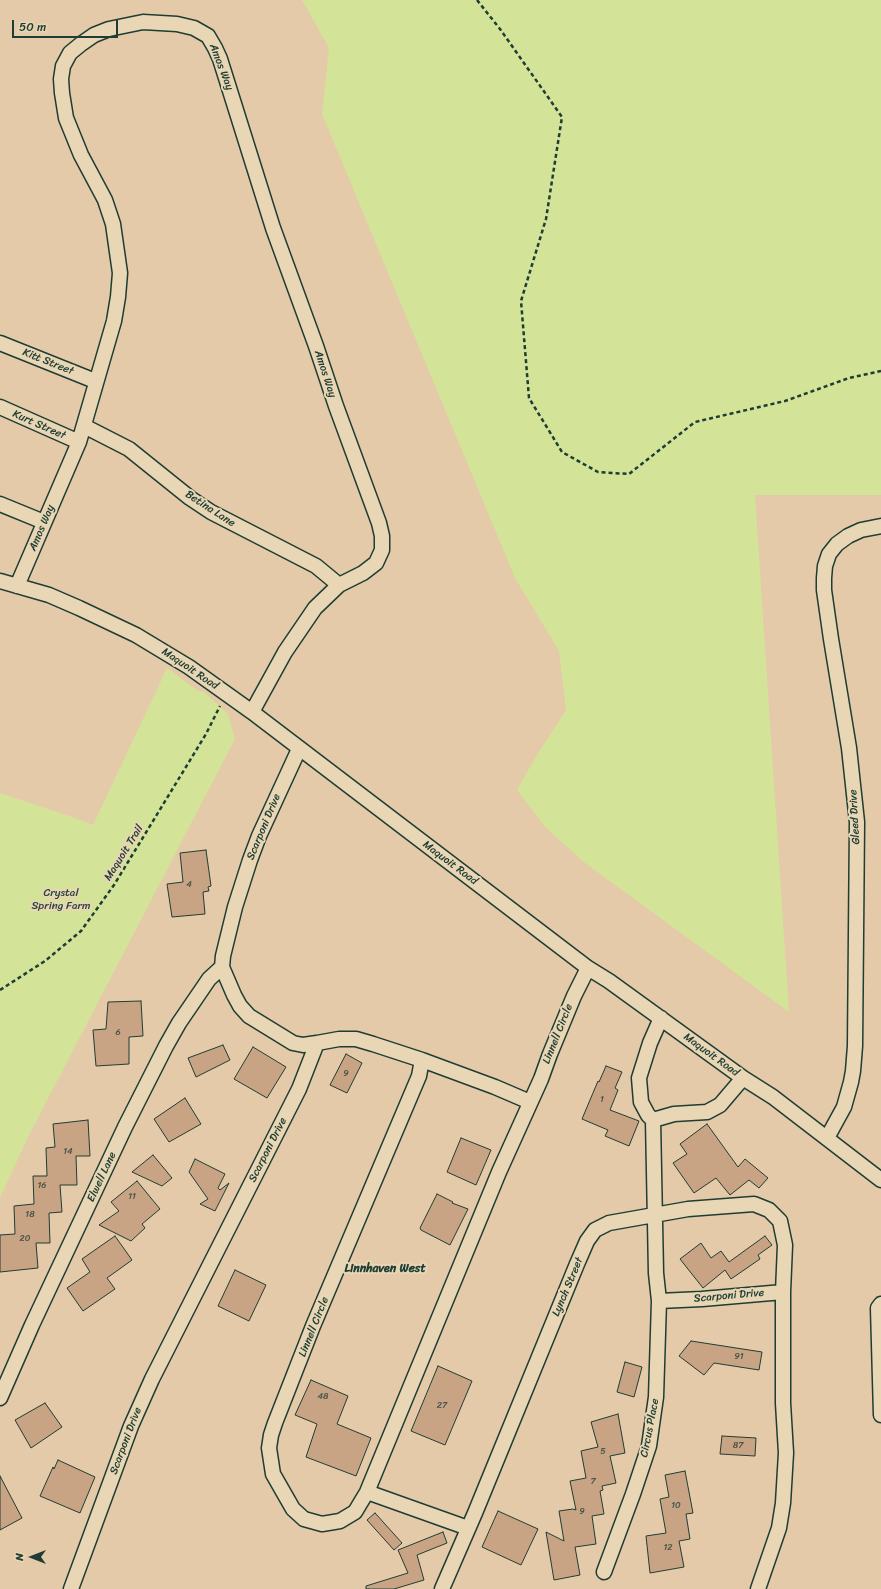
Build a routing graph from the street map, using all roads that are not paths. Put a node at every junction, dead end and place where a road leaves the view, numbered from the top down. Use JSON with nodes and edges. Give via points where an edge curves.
{"nodes":[{"id":1,"x":0,"y":343,"type":"edge"},
{"id":2,"x":96,"y":381,"type":"junction"},
{"id":3,"x":0,"y":407,"type":"edge"},
{"id":4,"x":84,"y":426,"type":"junction"},
{"id":5,"x":78,"y":442,"type":"junction"},
{"id":6,"x":0,"y":504,"type":"edge"},
{"id":7,"x":44,"y":522,"type":"junction"},
{"id":8,"x":881,"y":526,"type":"edge"},
{"id":9,"x":0,"y":581,"type":"edge"},
{"id":10,"x":339,"y":585,"type":"junction"},
{"id":11,"x":17,"y":586,"type":"junction"},
{"id":12,"x":252,"y":712,"type":"junction"},
{"id":13,"x":299,"y":749,"type":"junction"},
{"id":14,"x":222,"y":967,"type":"junction"},
{"id":15,"x":588,"y":968,"type":"junction"},
{"id":16,"x":661,"y":1018,"type":"junction"},
{"id":17,"x":317,"y":1043,"type":"junction"},
{"id":18,"x":422,"y":1060,"type":"junction"},
{"id":19,"x":743,"y":1078,"type":"junction"},
{"id":20,"x":530,"y":1102,"type":"junction"},
{"id":21,"x":653,"y":1120,"type":"junction"},
{"id":22,"x":827,"y":1138,"type":"junction"},
{"id":23,"x":881,"y":1180,"type":"edge"},
{"id":24,"x":655,"y":1215,"type":"junction"},
{"id":25,"x":784,"y":1292,"type":"junction"},
{"id":26,"x":659,"y":1301,"type":"junction"},
{"id":27,"x":881,"y":1304,"type":"edge"},
{"id":28,"x":0,"y":1398,"type":"edge"},
{"id":29,"x":881,"y":1415,"type":"edge"},
{"id":30,"x":367,"y":1492,"type":"junction"},
{"id":31,"x":468,"y":1528,"type":"junction"},
{"id":32,"x":604,"y":1572,"type":"dead end"},
{"id":33,"x":71,"y":1589,"type":"edge"},
{"id":34,"x":442,"y":1589,"type":"edge"},
{"id":35,"x":758,"y":1589,"type":"edge"}],
"edges":[{"from":1,"to":2,"type":"street","name":"Kitt Street"},
{"from":2,"to":4,"type":"street","name":"Amos Way"},
{"from":2,"to":10,"type":"street","name":"Amos Way","via":[[114,321],[118,297],[118,249],[105,200],[81,155],[66,118],[61,79],[63,66],[70,53],[81,44],[109,29],[143,22],[194,28],[208,36],[220,60],[273,228],[379,524],[382,550],[376,563]]},
{"from":3,"to":5,"type":"street","name":"Kurt Street"},
{"from":4,"to":5,"type":"street","name":"Amos Way"},
{"from":4,"to":10,"type":"street","name":"Betina Lane","via":[[129,449],[211,512],[316,566]]},
{"from":5,"to":7,"type":"street","name":"Amos Way"},
{"from":6,"to":7,"type":"street"},
{"from":7,"to":11,"type":"street","name":"Amos Way"},
{"from":8,"to":22,"type":"street","name":"Gleed Drive","via":[[861,530],[836,544],[825,566],[831,639],[849,748],[856,822],[853,1071],[844,1107]]},
{"from":9,"to":11,"type":"street","name":"Maquoit Road"},
{"from":10,"to":12,"type":"street","name":"Amos Way","via":[[315,608],[285,652]]},
{"from":11,"to":12,"type":"street","name":"Maquoit Road","via":[[49,595],[115,624],[163,651]]},
{"from":12,"to":13,"type":"street","name":"Maquoit Road"},
{"from":13,"to":14,"type":"street","name":"Scarponi Drive","via":[[250,860],[235,907]]},
{"from":13,"to":15,"type":"street","name":"Maquoit Road"},
{"from":14,"to":17,"type":"street","via":[[234,995],[249,1016],[293,1043]]},
{"from":14,"to":28,"type":"street","name":"Elwell Lane","via":[[209,979],[166,1046],[125,1127]]},
{"from":15,"to":16,"type":"street","name":"Maquoit Road"},
{"from":15,"to":20,"type":"street","name":"Linnell Circle"},
{"from":16,"to":19,"type":"street","name":"Maquoit Road"},
{"from":16,"to":21,"type":"street","via":[[639,1078],[641,1102]]},
{"from":17,"to":18,"type":"street","via":[[356,1039]]},
{"from":17,"to":33,"type":"street","name":"Scarponi Drive","via":[[299,1089],[152,1379],[131,1426]]},
{"from":18,"to":20,"type":"street"},
{"from":18,"to":30,"type":"street","name":"Linnell Circle","via":[[419,1076],[313,1326],[275,1423],[269,1448],[273,1474],[293,1509],[304,1519],[322,1524],[340,1521],[355,1512]]},
{"from":19,"to":21,"type":"street","via":[[720,1105],[707,1112],[674,1114]]},
{"from":19,"to":22,"type":"street","name":"Maquoit Road"},
{"from":20,"to":30,"type":"street","name":"Linnell Circle"},
{"from":21,"to":24,"type":"street"},
{"from":22,"to":23,"type":"street","name":"Maquoit Road"},
{"from":24,"to":25,"type":"street","name":"Lynch Street","via":[[738,1204],[754,1204],[769,1210],[780,1222],[785,1245]]},
{"from":24,"to":26,"type":"street"},
{"from":24,"to":31,"type":"street","name":"Lynch Street","via":[[609,1223],[596,1230],[587,1241]]},
{"from":25,"to":26,"type":"street","name":"Scarponi Drive"},
{"from":25,"to":35,"type":"street","via":[[783,1389],[786,1460],[783,1503],[778,1528]]},
{"from":26,"to":32,"type":"street","name":"Circus Place","via":[[656,1397],[649,1446]]},
{"from":27,"to":29,"type":"street","via":[[878,1308]]},
{"from":30,"to":31,"type":"street"},
{"from":31,"to":34,"type":"street","name":"Lynch Street"}]}
